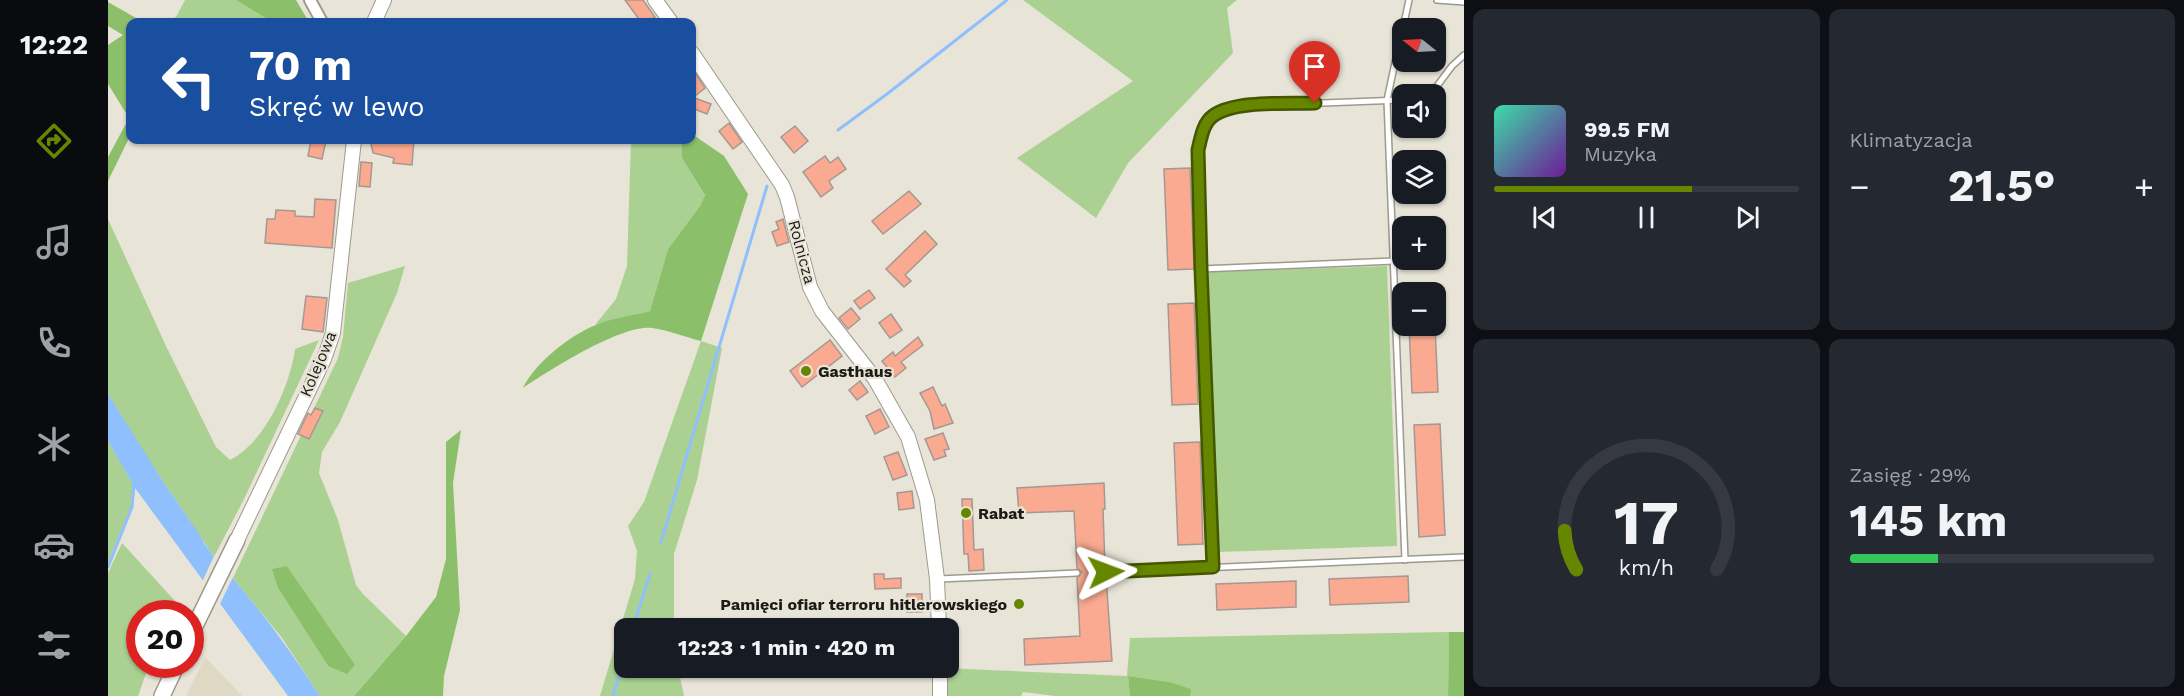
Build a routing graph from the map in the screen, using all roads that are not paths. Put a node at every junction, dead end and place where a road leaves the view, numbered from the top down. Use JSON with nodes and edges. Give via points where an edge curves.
{"nodes":[{"id":1,"x":310,"y":0,"type":"edge"},
{"id":2,"x":384,"y":0,"type":"edge"},
{"id":3,"x":655,"y":0,"type":"edge"},
{"id":4,"x":1409,"y":0,"type":"edge"},
{"id":5,"x":1437,"y":0,"type":"edge"},
{"id":6,"x":1464,"y":2,"type":"edge"},
{"id":7,"x":320,"y":18,"type":"edge"},
{"id":8,"x":376,"y":18,"type":"edge"},
{"id":9,"x":667,"y":18,"type":"edge"},
{"id":10,"x":1405,"y":18,"type":"edge"},
{"id":11,"x":1464,"y":55,"type":"edge"},
{"id":12,"x":696,"y":59,"type":"edge"},
{"id":13,"x":1393,"y":72,"type":"edge"},
{"id":14,"x":1438,"y":84,"type":"edge"},
{"id":15,"x":1387,"y":100,"type":"junction"},
{"id":16,"x":1392,"y":100,"type":"edge"},
{"id":17,"x":354,"y":144,"type":"edge"},
{"id":18,"x":1392,"y":216,"type":"edge"},
{"id":19,"x":1392,"y":261,"type":"edge"},
{"id":20,"x":1201,"y":269,"type":"junction"},
{"id":21,"x":1394,"y":270,"type":"edge"},
{"id":22,"x":237,"y":540,"type":"joint"},
{"id":23,"x":1464,"y":557,"type":"edge"},
{"id":24,"x":1405,"y":560,"type":"junction"},
{"id":25,"x":1213,"y":567,"type":"junction"},
{"id":26,"x":1106,"y":572,"type":"dead end"},
{"id":27,"x":1077,"y":573,"type":"dead end"},
{"id":28,"x":938,"y":579,"type":"junction"},
{"id":29,"x":204,"y":608,"type":"edge"},
{"id":30,"x":939,"y":618,"type":"edge"},
{"id":31,"x":170,"y":678,"type":"edge"},
{"id":32,"x":940,"y":678,"type":"edge"},
{"id":33,"x":162,"y":696,"type":"edge"},
{"id":34,"x":940,"y":696,"type":"edge"}],
"edges":[{"from":1,"to":7,"type":"street"},
{"from":2,"to":8,"type":"street"},
{"from":3,"to":9,"type":"street"},
{"from":4,"to":10,"type":"lane"},
{"from":5,"to":6,"type":"lane"},
{"from":11,"to":14,"type":"lane"},
{"from":12,"to":28,"type":"street","name":"Rolnicza","via":[[782,185],[810,287],[822,310],[875,379],[908,437],[927,500]]},
{"from":13,"to":15,"type":"lane"},
{"from":15,"to":16,"type":"lane"},
{"from":15,"to":18,"type":"lane"},
{"from":15,"to":20,"type":"lane","via":[[1244,106],[1213,116],[1205,126],[1198,150]]},
{"from":17,"to":22,"type":"street","name":"Kolejowa","via":[[333,333]]},
{"from":19,"to":20,"type":"lane"},
{"from":20,"to":25,"type":"lane"},
{"from":21,"to":24,"type":"lane"},
{"from":22,"to":29,"type":"main road"},
{"from":23,"to":24,"type":"lane"},
{"from":24,"to":25,"type":"lane"},
{"from":25,"to":26,"type":"lane"},
{"from":27,"to":28,"type":"lane"},
{"from":28,"to":30,"type":"street","name":"Rolnicza"},
{"from":31,"to":33,"type":"main road"},
{"from":32,"to":34,"type":"street"}]}
